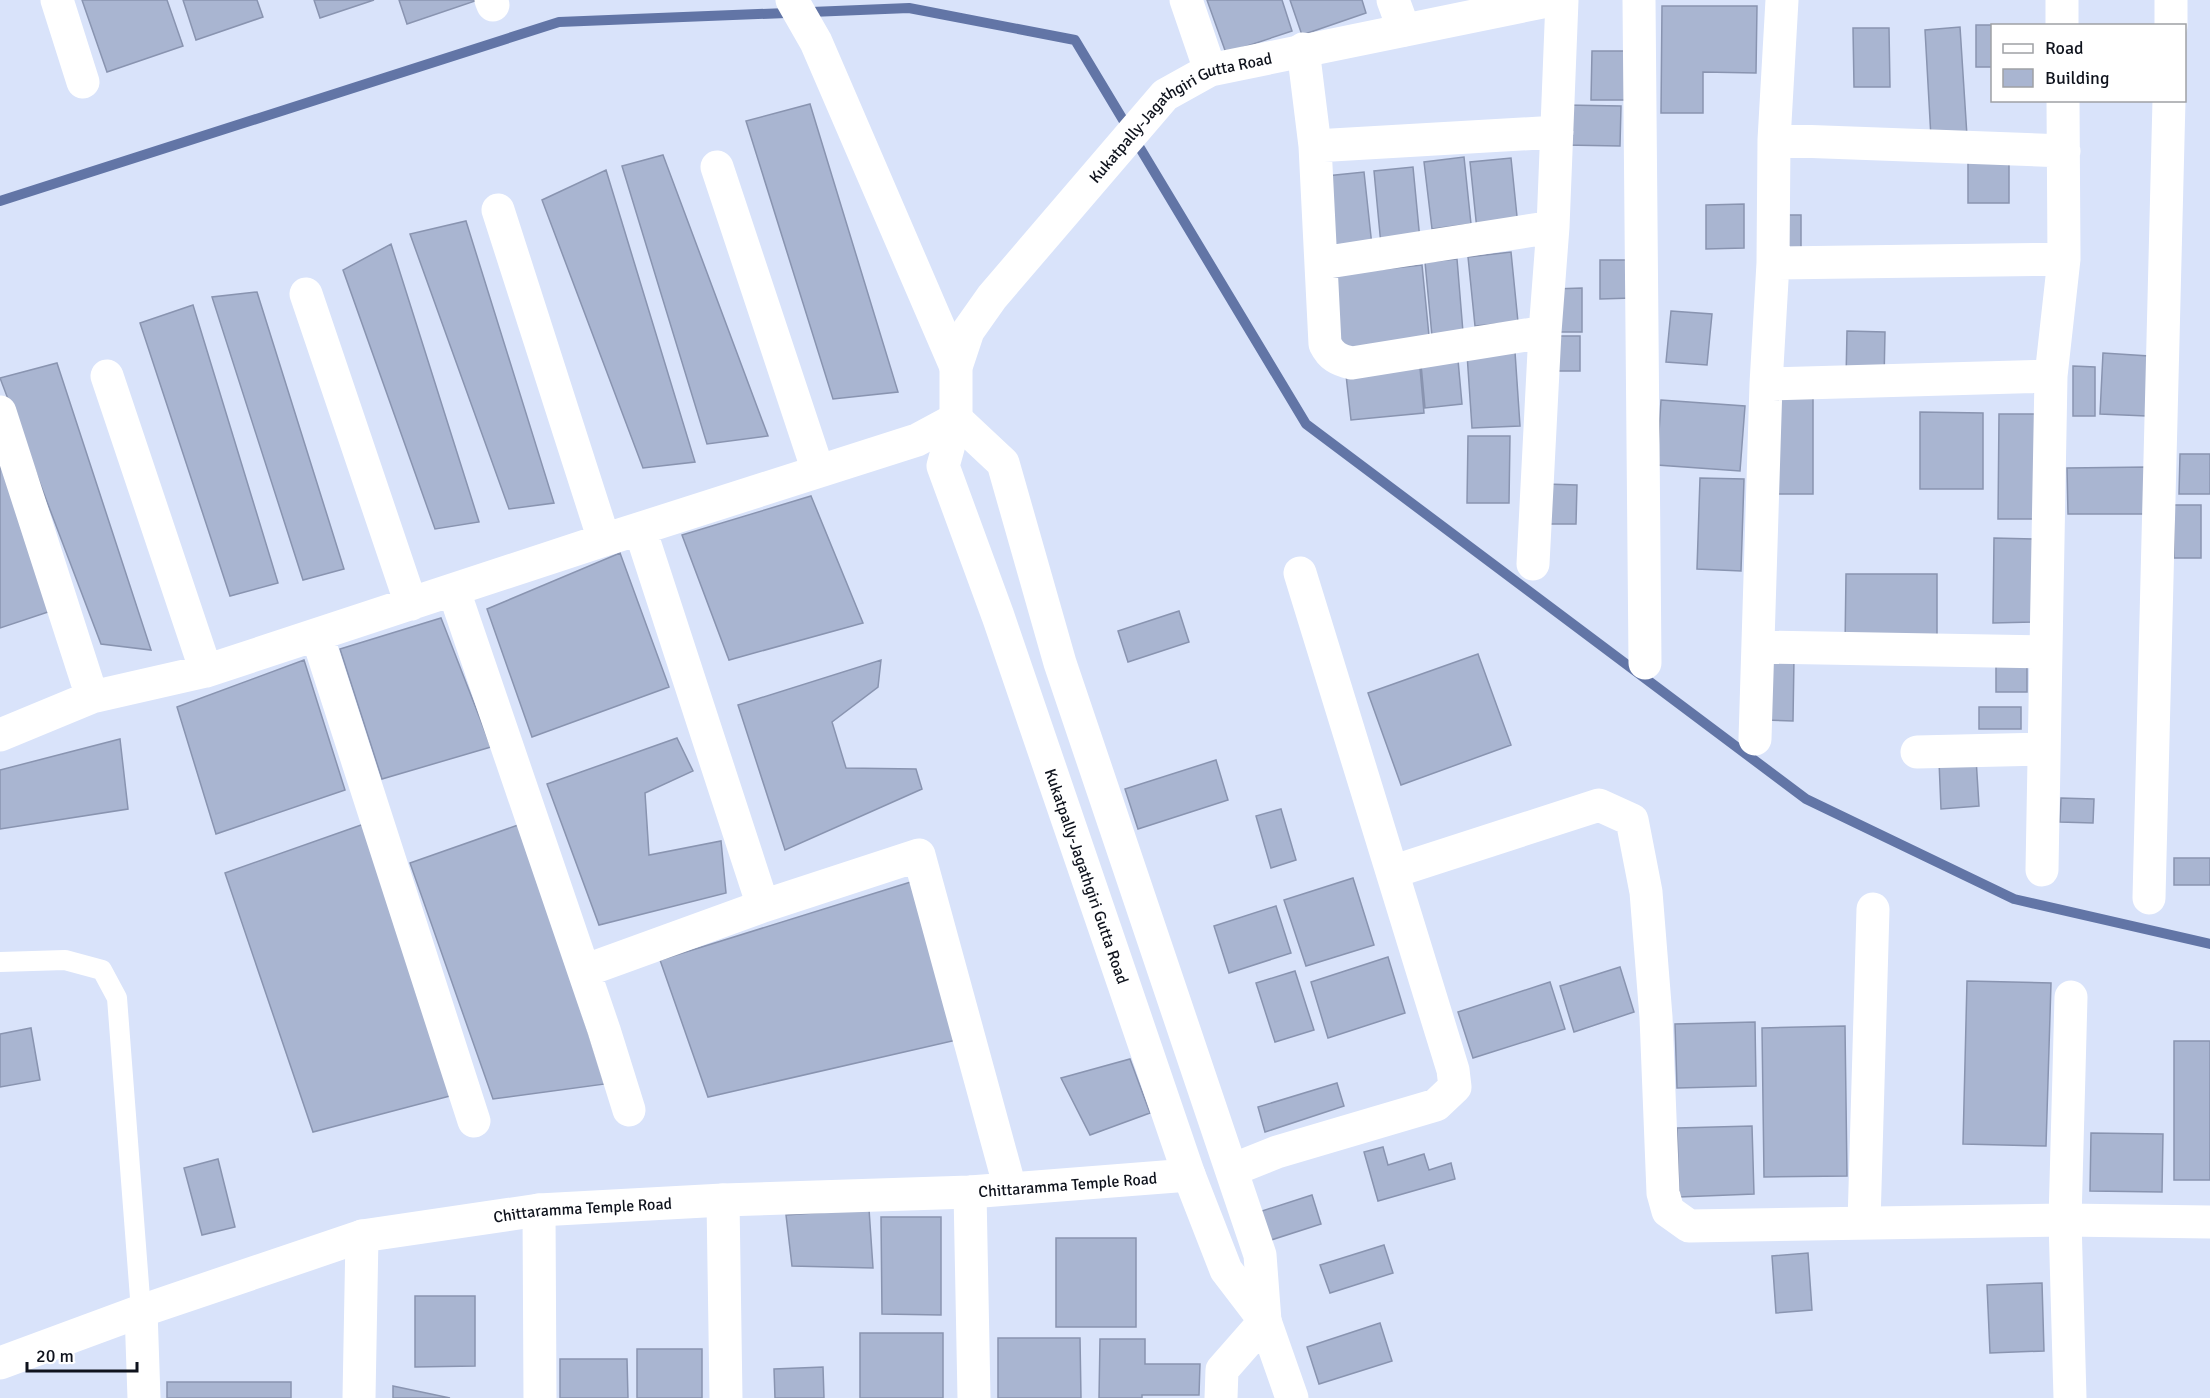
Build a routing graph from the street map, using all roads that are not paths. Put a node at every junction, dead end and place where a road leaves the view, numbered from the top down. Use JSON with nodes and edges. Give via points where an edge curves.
{"nodes":[{"id":1,"x":57,"y":0,"type":"edge"},
{"id":2,"x":792,"y":0,"type":"edge"},
{"id":3,"x":1186,"y":0,"type":"edge"},
{"id":4,"x":1552,"y":0,"type":"edge"},
{"id":5,"x":1562,"y":0,"type":"edge"},
{"id":6,"x":1639,"y":0,"type":"edge"},
{"id":7,"x":1782,"y":0,"type":"edge"},
{"id":8,"x":2062,"y":0,"type":"edge"},
{"id":9,"x":2171,"y":0,"type":"edge"},
{"id":10,"x":1399,"y":15,"type":"edge"},
{"id":11,"x":2062,"y":24,"type":"edge"},
{"id":12,"x":2171,"y":24,"type":"edge"},
{"id":13,"x":1303,"y":49,"type":"junction"},
{"id":14,"x":1210,"y":70,"type":"junction"},
{"id":15,"x":83,"y":82,"type":"dead end"},
{"id":16,"x":2063,"y":102,"type":"edge"},
{"id":17,"x":2169,"y":102,"type":"edge"},
{"id":18,"x":1557,"y":132,"type":"junction"},
{"id":19,"x":1774,"y":140,"type":"junction"},
{"id":20,"x":1315,"y":146,"type":"junction"},
{"id":21,"x":2064,"y":151,"type":"junction"},
{"id":22,"x":717,"y":167,"type":"dead end"},
{"id":23,"x":498,"y":210,"type":"dead end"},
{"id":24,"x":1553,"y":227,"type":"junction"},
{"id":25,"x":2064,"y":259,"type":"junction"},
{"id":26,"x":1322,"y":263,"type":"junction"},
{"id":27,"x":1773,"y":263,"type":"junction"},
{"id":28,"x":306,"y":294,"type":"dead end"},
{"id":29,"x":1545,"y":332,"type":"junction"},
{"id":30,"x":956,"y":367,"type":"junction"},
{"id":31,"x":107,"y":376,"type":"dead end"},
{"id":32,"x":2051,"y":376,"type":"junction"},
{"id":33,"x":1766,"y":384,"type":"junction"},
{"id":34,"x":0,"y":412,"type":"edge"},
{"id":35,"x":956,"y":420,"type":"junction"},
{"id":36,"x":818,"y":471,"type":"junction"},
{"id":37,"x":640,"y":529,"type":"junction"},
{"id":38,"x":604,"y":540,"type":"junction"},
{"id":39,"x":1533,"y":564,"type":"dead end"},
{"id":40,"x":1300,"y":573,"type":"dead end"},
{"id":41,"x":454,"y":591,"type":"junction"},
{"id":42,"x":411,"y":604,"type":"junction"},
{"id":43,"x":317,"y":635,"type":"junction"},
{"id":44,"x":1758,"y":647,"type":"junction"},
{"id":45,"x":2046,"y":652,"type":"junction"},
{"id":46,"x":1645,"y":663,"type":"dead end"},
{"id":47,"x":206,"y":671,"type":"junction"},
{"id":48,"x":92,"y":698,"type":"junction"},
{"id":49,"x":0,"y":735,"type":"edge"},
{"id":50,"x":1755,"y":739,"type":"dead end"},
{"id":51,"x":2044,"y":749,"type":"junction"},
{"id":52,"x":1917,"y":752,"type":"dead end"},
{"id":53,"x":2042,"y":870,"type":"dead end"},
{"id":54,"x":1392,"y":872,"type":"junction"},
{"id":55,"x":2149,"y":898,"type":"dead end"},
{"id":56,"x":763,"y":906,"type":"junction"},
{"id":57,"x":1873,"y":909,"type":"dead end"},
{"id":58,"x":0,"y":962,"type":"edge"},
{"id":59,"x":584,"y":971,"type":"junction"},
{"id":60,"x":2071,"y":998,"type":"dead end"},
{"id":61,"x":629,"y":1110,"type":"dead end"},
{"id":62,"x":474,"y":1121,"type":"dead end"},
{"id":63,"x":1232,"y":1170,"type":"junction"},
{"id":64,"x":1189,"y":1175,"type":"junction"},
{"id":65,"x":1010,"y":1188,"type":"junction"},
{"id":66,"x":970,"y":1192,"type":"junction"},
{"id":67,"x":723,"y":1200,"type":"junction"},
{"id":68,"x":539,"y":1210,"type":"junction"},
{"id":69,"x":2065,"y":1220,"type":"junction"},
{"id":70,"x":1864,"y":1222,"type":"junction"},
{"id":71,"x":2210,"y":1222,"type":"edge"},
{"id":72,"x":362,"y":1236,"type":"junction"},
{"id":73,"x":141,"y":1311,"type":"junction"},
{"id":74,"x":1265,"y":1321,"type":"junction"},
{"id":75,"x":0,"y":1364,"type":"edge"},
{"id":76,"x":144,"y":1398,"type":"edge"},
{"id":77,"x":360,"y":1398,"type":"edge"},
{"id":78,"x":540,"y":1398,"type":"edge"},
{"id":79,"x":726,"y":1398,"type":"edge"},
{"id":80,"x":974,"y":1398,"type":"edge"},
{"id":81,"x":1221,"y":1398,"type":"edge"},
{"id":82,"x":1292,"y":1398,"type":"edge"},
{"id":83,"x":2070,"y":1398,"type":"edge"}],
"edges":[{"from":1,"to":15,"type":"street"},
{"from":2,"to":30,"type":"street","via":[[816,42]]},
{"from":3,"to":14,"type":"street"},
{"from":4,"to":10,"type":"street","name":"Kukatpally-Jagathgiri Gutta Road"},
{"from":5,"to":18,"type":"street"},
{"from":6,"to":46,"type":"street"},
{"from":7,"to":19,"type":"street"},
{"from":8,"to":11,"type":"street"},
{"from":9,"to":12,"type":"street"},
{"from":10,"to":13,"type":"street","name":"Kukatpally-Jagathgiri Gutta Road"},
{"from":13,"to":14,"type":"street","name":"Kukatpally-Jagathgiri Gutta Road"},
{"from":13,"to":20,"type":"street"},
{"from":14,"to":30,"type":"street","name":"Kukatpally-Jagathgiri Gutta Road","via":[[1165,95],[992,297],[968,331]]},
{"from":16,"to":21,"type":"street"},
{"from":17,"to":55,"type":"street"},
{"from":18,"to":20,"type":"street"},
{"from":18,"to":24,"type":"street"},
{"from":19,"to":21,"type":"street"},
{"from":19,"to":27,"type":"street"},
{"from":20,"to":26,"type":"street"},
{"from":21,"to":25,"type":"street"},
{"from":22,"to":36,"type":"street"},
{"from":23,"to":38,"type":"street"},
{"from":24,"to":26,"type":"street"},
{"from":24,"to":29,"type":"street"},
{"from":25,"to":27,"type":"street"},
{"from":25,"to":32,"type":"street"},
{"from":26,"to":29,"type":"street","via":[[1325,344],[1329,354],[1342,361],[1352,363]]},
{"from":27,"to":33,"type":"street"},
{"from":28,"to":42,"type":"street"},
{"from":29,"to":39,"type":"street"},
{"from":30,"to":35,"type":"street","name":"Kukatpally-Jagathgiri Gutta Road"},
{"from":31,"to":47,"type":"street"},
{"from":32,"to":33,"type":"street"},
{"from":32,"to":45,"type":"street"},
{"from":33,"to":44,"type":"street"},
{"from":34,"to":48,"type":"street"},
{"from":35,"to":36,"type":"street","via":[[916,440]]},
{"from":35,"to":63,"type":"street","name":"Kukatpally-Jagathgiri Gutta Road","via":[[1003,463],[1060,663]]},
{"from":35,"to":64,"type":"street","name":"Kukatpally-Jagathgiri Gutta Road","via":[[943,465]]},
{"from":36,"to":37,"type":"street"},
{"from":37,"to":38,"type":"street"},
{"from":37,"to":56,"type":"street"},
{"from":38,"to":41,"type":"street"},
{"from":40,"to":54,"type":"street"},
{"from":41,"to":42,"type":"street"},
{"from":41,"to":59,"type":"street"},
{"from":42,"to":43,"type":"street"},
{"from":43,"to":47,"type":"street"},
{"from":43,"to":62,"type":"street"},
{"from":44,"to":45,"type":"street"},
{"from":44,"to":50,"type":"street"},
{"from":45,"to":51,"type":"street"},
{"from":47,"to":48,"type":"street"},
{"from":48,"to":49,"type":"street"},
{"from":51,"to":52,"type":"street"},
{"from":51,"to":53,"type":"street"},
{"from":54,"to":63,"type":"street","via":[[1454,1070],[1455,1087],[1436,1105],[1277,1152]]},
{"from":54,"to":70,"type":"street","via":[[1599,805],[1632,820],[1646,892],[1663,1193],[1668,1211],[1689,1226]]},
{"from":56,"to":59,"type":"street"},
{"from":56,"to":65,"type":"street","via":[[920,855]]},
{"from":57,"to":70,"type":"street"},
{"from":58,"to":73,"type":"lane","via":[[65,960],[102,970],[117,998]]},
{"from":59,"to":61,"type":"street"},
{"from":60,"to":69,"type":"street"},
{"from":63,"to":74,"type":"street","name":"Kukatpally-Jagathgiri Gutta Road","via":[[1260,1256]]},
{"from":64,"to":65,"type":"street","name":"Chittaramma Temple Road"},
{"from":64,"to":74,"type":"street","name":"Kukatpally-Jagathgiri Gutta Road","via":[[1226,1270]]},
{"from":65,"to":66,"type":"street","name":"Chittaramma Temple Road"},
{"from":66,"to":67,"type":"street","name":"Chittaramma Temple Road"},
{"from":66,"to":80,"type":"street"},
{"from":67,"to":68,"type":"street","name":"Chittaramma Temple Road"},
{"from":67,"to":79,"type":"street"},
{"from":68,"to":72,"type":"street","name":"Chittaramma Temple Road"},
{"from":68,"to":78,"type":"street"},
{"from":69,"to":70,"type":"street"},
{"from":69,"to":71,"type":"street"},
{"from":69,"to":83,"type":"street"},
{"from":72,"to":73,"type":"street","name":"Chittaramma Temple Road"},
{"from":72,"to":77,"type":"street"},
{"from":73,"to":75,"type":"street","name":"Chittaramma Temple Road"},
{"from":73,"to":76,"type":"street"},
{"from":74,"to":81,"type":"street","via":[[1222,1370]]},
{"from":74,"to":82,"type":"street","name":"Kukatpally-Jagathgiri Gutta Road"}]}
